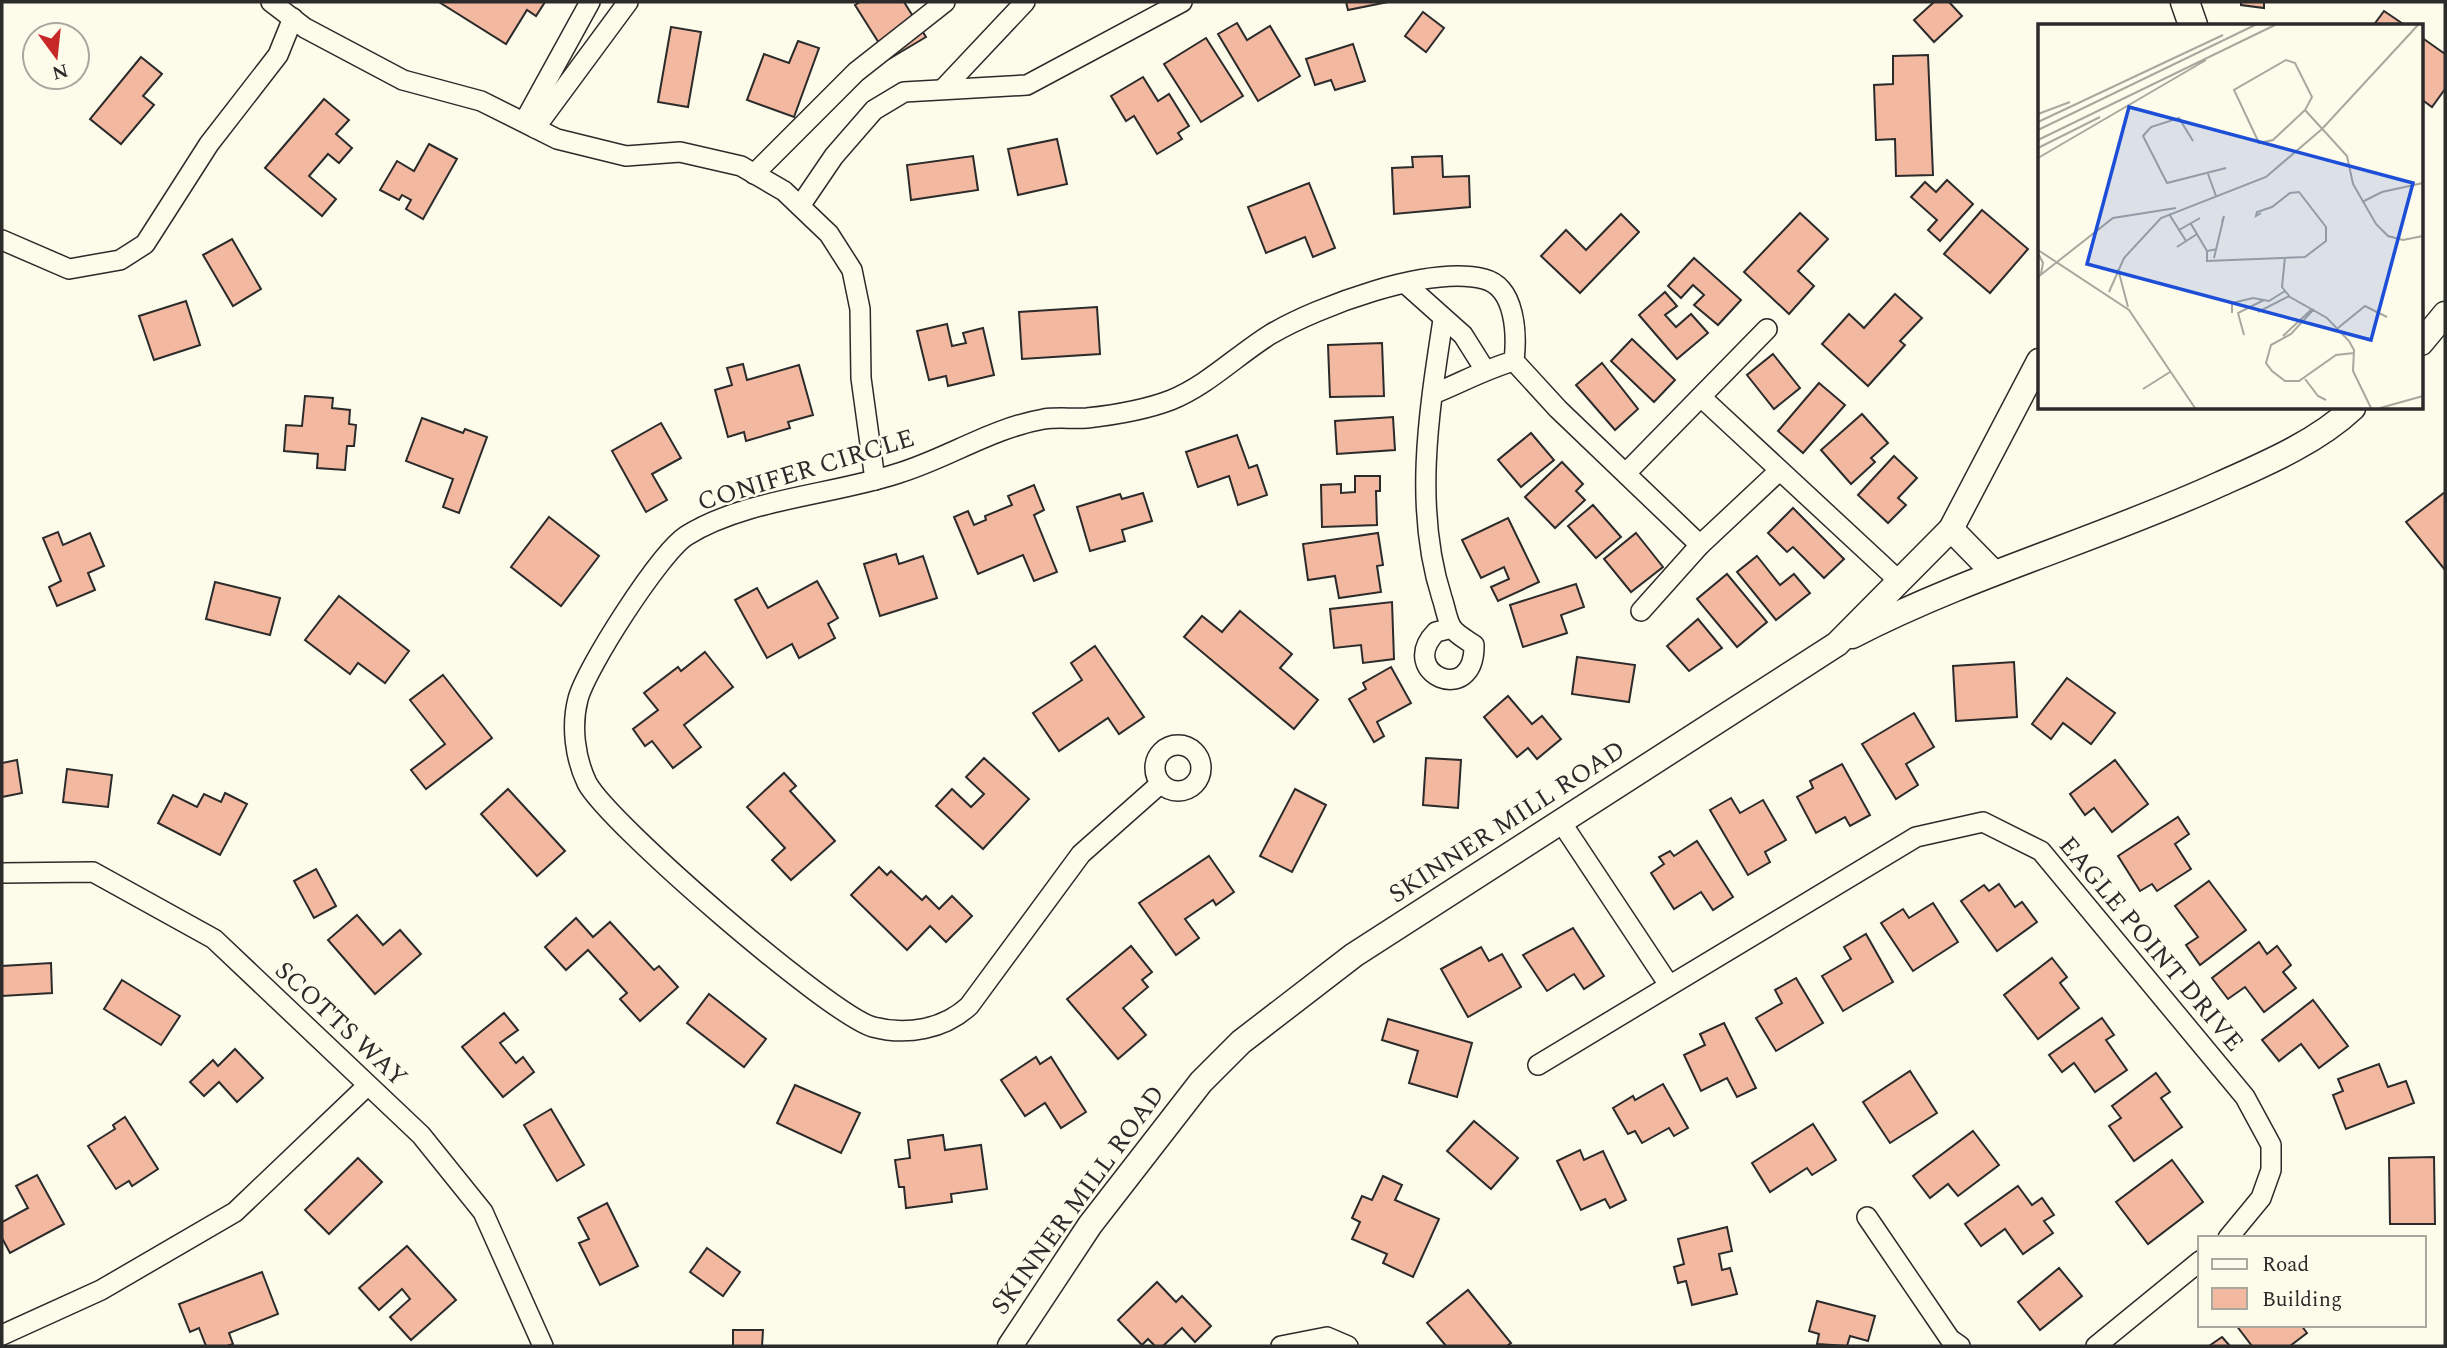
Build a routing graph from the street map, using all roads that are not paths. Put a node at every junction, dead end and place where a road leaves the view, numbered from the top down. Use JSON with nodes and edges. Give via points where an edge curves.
{"nodes":[{"id":1,"x":271,"y":2,"type":"edge"},
{"id":2,"x":590,"y":2,"type":"edge"},
{"id":3,"x":628,"y":2,"type":"edge"},
{"id":4,"x":945,"y":2,"type":"edge"},
{"id":5,"x":1025,"y":2,"type":"edge"},
{"id":6,"x":1182,"y":2,"type":"edge"},
{"id":7,"x":293,"y":18,"type":"junction"},
{"id":8,"x":944,"y":89,"type":"junction"},
{"id":9,"x":529,"y":125,"type":"junction"},
{"id":10,"x":754,"y":174,"type":"junction"},
{"id":11,"x":800,"y":206,"type":"junction"},
{"id":12,"x":2,"y":240,"type":"edge"},
{"id":13,"x":1407,"y":285,"type":"junction"},
{"id":14,"x":2445,"y":314,"type":"edge"},
{"id":15,"x":1443,"y":320,"type":"junction"},
{"id":16,"x":1767,"y":329,"type":"dead end"},
{"id":17,"x":2422,"y":342,"type":"edge"},
{"id":18,"x":1514,"y":361,"type":"junction"},
{"id":19,"x":2038,"y":363,"type":"edge"},
{"id":20,"x":1485,"y":370,"type":"junction"},
{"id":21,"x":1433,"y":394,"type":"junction"},
{"id":22,"x":1701,"y":397,"type":"junction"},
{"id":23,"x":2351,"y":410,"type":"edge"},
{"id":24,"x":1779,"y":471,"type":"junction"},
{"id":25,"x":1627,"y":472,"type":"junction"},
{"id":26,"x":875,"y":480,"type":"junction"},
{"id":27,"x":1951,"y":529,"type":"junction"},
{"id":28,"x":1700,"y":545,"type":"junction"},
{"id":29,"x":1994,"y":573,"type":"junction"},
{"id":30,"x":1897,"y":579,"type":"junction"},
{"id":31,"x":1641,"y":611,"type":"dead end"},
{"id":32,"x":1452,"y":628,"type":"dead end"},
{"id":33,"x":1837,"y":644,"type":"junction"},
{"id":34,"x":1160,"y":784,"type":"dead end"},
{"id":35,"x":1561,"y":822,"type":"junction"},
{"id":36,"x":2,"y":873,"type":"edge"},
{"id":37,"x":1670,"y":985,"type":"junction"},
{"id":38,"x":1538,"y":1065,"type":"dead end"},
{"id":39,"x":367,"y":1086,"type":"junction"},
{"id":40,"x":1867,"y":1217,"type":"dead end"},
{"id":41,"x":2230,"y":1236,"type":"edge"},
{"id":42,"x":2198,"y":1263,"type":"edge"},
{"id":43,"x":2,"y":1335,"type":"edge"},
{"id":44,"x":1951,"y":1344,"type":"edge"},
{"id":45,"x":543,"y":1346,"type":"edge"},
{"id":46,"x":1010,"y":1346,"type":"edge"},
{"id":47,"x":1281,"y":1346,"type":"edge"},
{"id":48,"x":1348,"y":1346,"type":"edge"},
{"id":49,"x":2096,"y":1346,"type":"edge"}],
"edges":[{"from":1,"to":7,"type":"street"},
{"from":2,"to":9,"type":"street"},
{"from":3,"to":9,"type":"street"},
{"from":4,"to":10,"type":"street","via":[[856,72]]},
{"from":5,"to":8,"type":"street"},
{"from":6,"to":8,"type":"street","via":[[1039,81]]},
{"from":7,"to":9,"type":"street","via":[[403,80],[481,101]]},
{"from":7,"to":12,"type":"street","via":[[278,55],[209,144],[145,244],[120,260],[69,269]]},
{"from":8,"to":11,"type":"street","via":[[904,92],[874,110],[834,156]]},
{"from":9,"to":10,"type":"street","via":[[557,139],[626,156],[680,152],[741,166]]},
{"from":10,"to":11,"type":"street"},
{"from":11,"to":26,"type":"street","via":[[829,234],[852,270],[860,309],[861,378]]},
{"from":13,"to":15,"type":"street"},
{"from":13,"to":18,"type":"street","name":"CONIFER CIRCLE","via":[[1466,276],[1490,280],[1511,312],[1516,330]]},
{"from":13,"to":26,"type":"street","name":"CONIFER CIRCLE","via":[[1331,303],[1271,334],[1170,400],[1011,428]]},
{"from":14,"to":17,"type":"street"},
{"from":15,"to":20,"type":"street","via":[[1463,335]]},
{"from":15,"to":21,"type":"street"},
{"from":16,"to":22,"type":"street"},
{"from":18,"to":20,"type":"street"},
{"from":18,"to":25,"type":"street"},
{"from":19,"to":27,"type":"street","name":"SKINNER MILL ROAD"},
{"from":20,"to":21,"type":"street"},
{"from":21,"to":32,"type":"street","via":[[1427,451],[1429,542]]},
{"from":22,"to":24,"type":"street"},
{"from":22,"to":25,"type":"street"},
{"from":23,"to":29,"type":"street","via":[[2338,422],[2256,468],[2160,512]]},
{"from":24,"to":28,"type":"street"},
{"from":24,"to":30,"type":"street"},
{"from":25,"to":28,"type":"street"},
{"from":26,"to":34,"type":"street","name":"CONIFER CIRCLE","via":[[714,520],[680,540],[625,612],[592,666],[578,700],[574,742],[588,785],[610,810],[677,877],[823,997],[868,1026],[895,1031],[952,1021],[969,1006],[1081,854]]},
{"from":27,"to":29,"type":"street"},
{"from":27,"to":30,"type":"street","name":"SKINNER MILL ROAD"},
{"from":28,"to":31,"type":"street"},
{"from":29,"to":33,"type":"street"},
{"from":30,"to":33,"type":"street","name":"SKINNER MILL ROAD"},
{"from":33,"to":35,"type":"street","name":"SKINNER MILL ROAD"},
{"from":35,"to":37,"type":"street"},
{"from":35,"to":46,"type":"street","name":"SKINNER MILL ROAD","via":[[1354,955],[1241,1042],[1200,1082],[1090,1225]]},
{"from":36,"to":39,"type":"street","name":"SCOTTS WAY","via":[[93,872],[214,939]]},
{"from":37,"to":38,"type":"street","name":"EAGLE POINT DRIVE"},
{"from":37,"to":41,"type":"street","name":"EAGLE POINT DRIVE","via":[[1916,837],[1983,822],[2041,851],[2245,1097],[2271,1145],[2271,1170],[2261,1198]]},
{"from":39,"to":43,"type":"street","via":[[235,1212],[101,1290]]},
{"from":39,"to":45,"type":"street","name":"SCOTTS WAY","via":[[421,1135],[483,1212]]},
{"from":40,"to":44,"type":"street"},
{"from":42,"to":49,"type":"street"},
{"from":47,"to":48,"type":"street","via":[[1327,1338]]}]}
